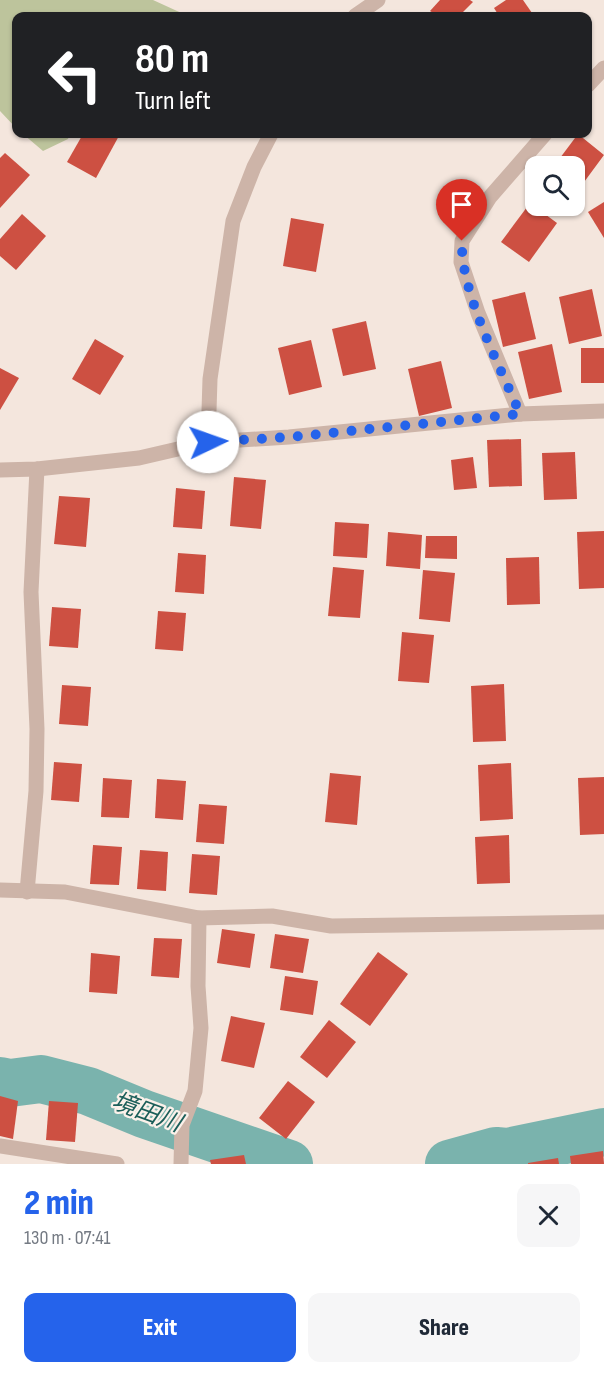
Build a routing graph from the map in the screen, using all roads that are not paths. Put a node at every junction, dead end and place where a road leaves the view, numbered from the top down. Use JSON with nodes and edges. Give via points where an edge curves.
{"nodes":[{"id":1,"x":378,"y":0,"type":"edge"},
{"id":2,"x":361,"y":12,"type":"edge"},
{"id":3,"x":604,"y":68,"type":"edge"},
{"id":4,"x":592,"y":81,"type":"edge"},
{"id":5,"x":269,"y":138,"type":"edge"},
{"id":6,"x":542,"y":138,"type":"edge"},
{"id":7,"x":604,"y":411,"type":"edge"},
{"id":8,"x":520,"y":414,"type":"junction"},
{"id":9,"x":208,"y":442,"type":"junction"},
{"id":10,"x":37,"y":469,"type":"junction"},
{"id":11,"x":0,"y":470,"type":"edge"},
{"id":12,"x":0,"y":890,"type":"edge"},
{"id":13,"x":27,"y":892,"type":"junction"},
{"id":14,"x":199,"y":918,"type":"junction"},
{"id":15,"x":604,"y":922,"type":"edge"},
{"id":16,"x":0,"y":1146,"type":"edge"},
{"id":17,"x":117,"y":1164,"type":"edge"},
{"id":18,"x":181,"y":1164,"type":"edge"}],
"edges":[{"from":1,"to":2,"type":"street"},
{"from":3,"to":4,"type":"street"},
{"from":5,"to":9,"type":"street","via":[[233,220],[210,379]]},
{"from":6,"to":8,"type":"street","via":[[490,197],[462,241],[461,262],[478,313]]},
{"from":7,"to":8,"type":"street"},
{"from":8,"to":9,"type":"street"},
{"from":9,"to":10,"type":"street","via":[[139,458]]},
{"from":10,"to":11,"type":"street"},
{"from":10,"to":13,"type":"street","via":[[31,592],[36,791]]},
{"from":12,"to":13,"type":"street"},
{"from":13,"to":14,"type":"street","via":[[65,892]]},
{"from":14,"to":15,"type":"street","via":[[272,916],[331,926]]},
{"from":14,"to":18,"type":"street","via":[[201,1028],[195,1091],[182,1125]]},
{"from":16,"to":17,"type":"street"}]}
